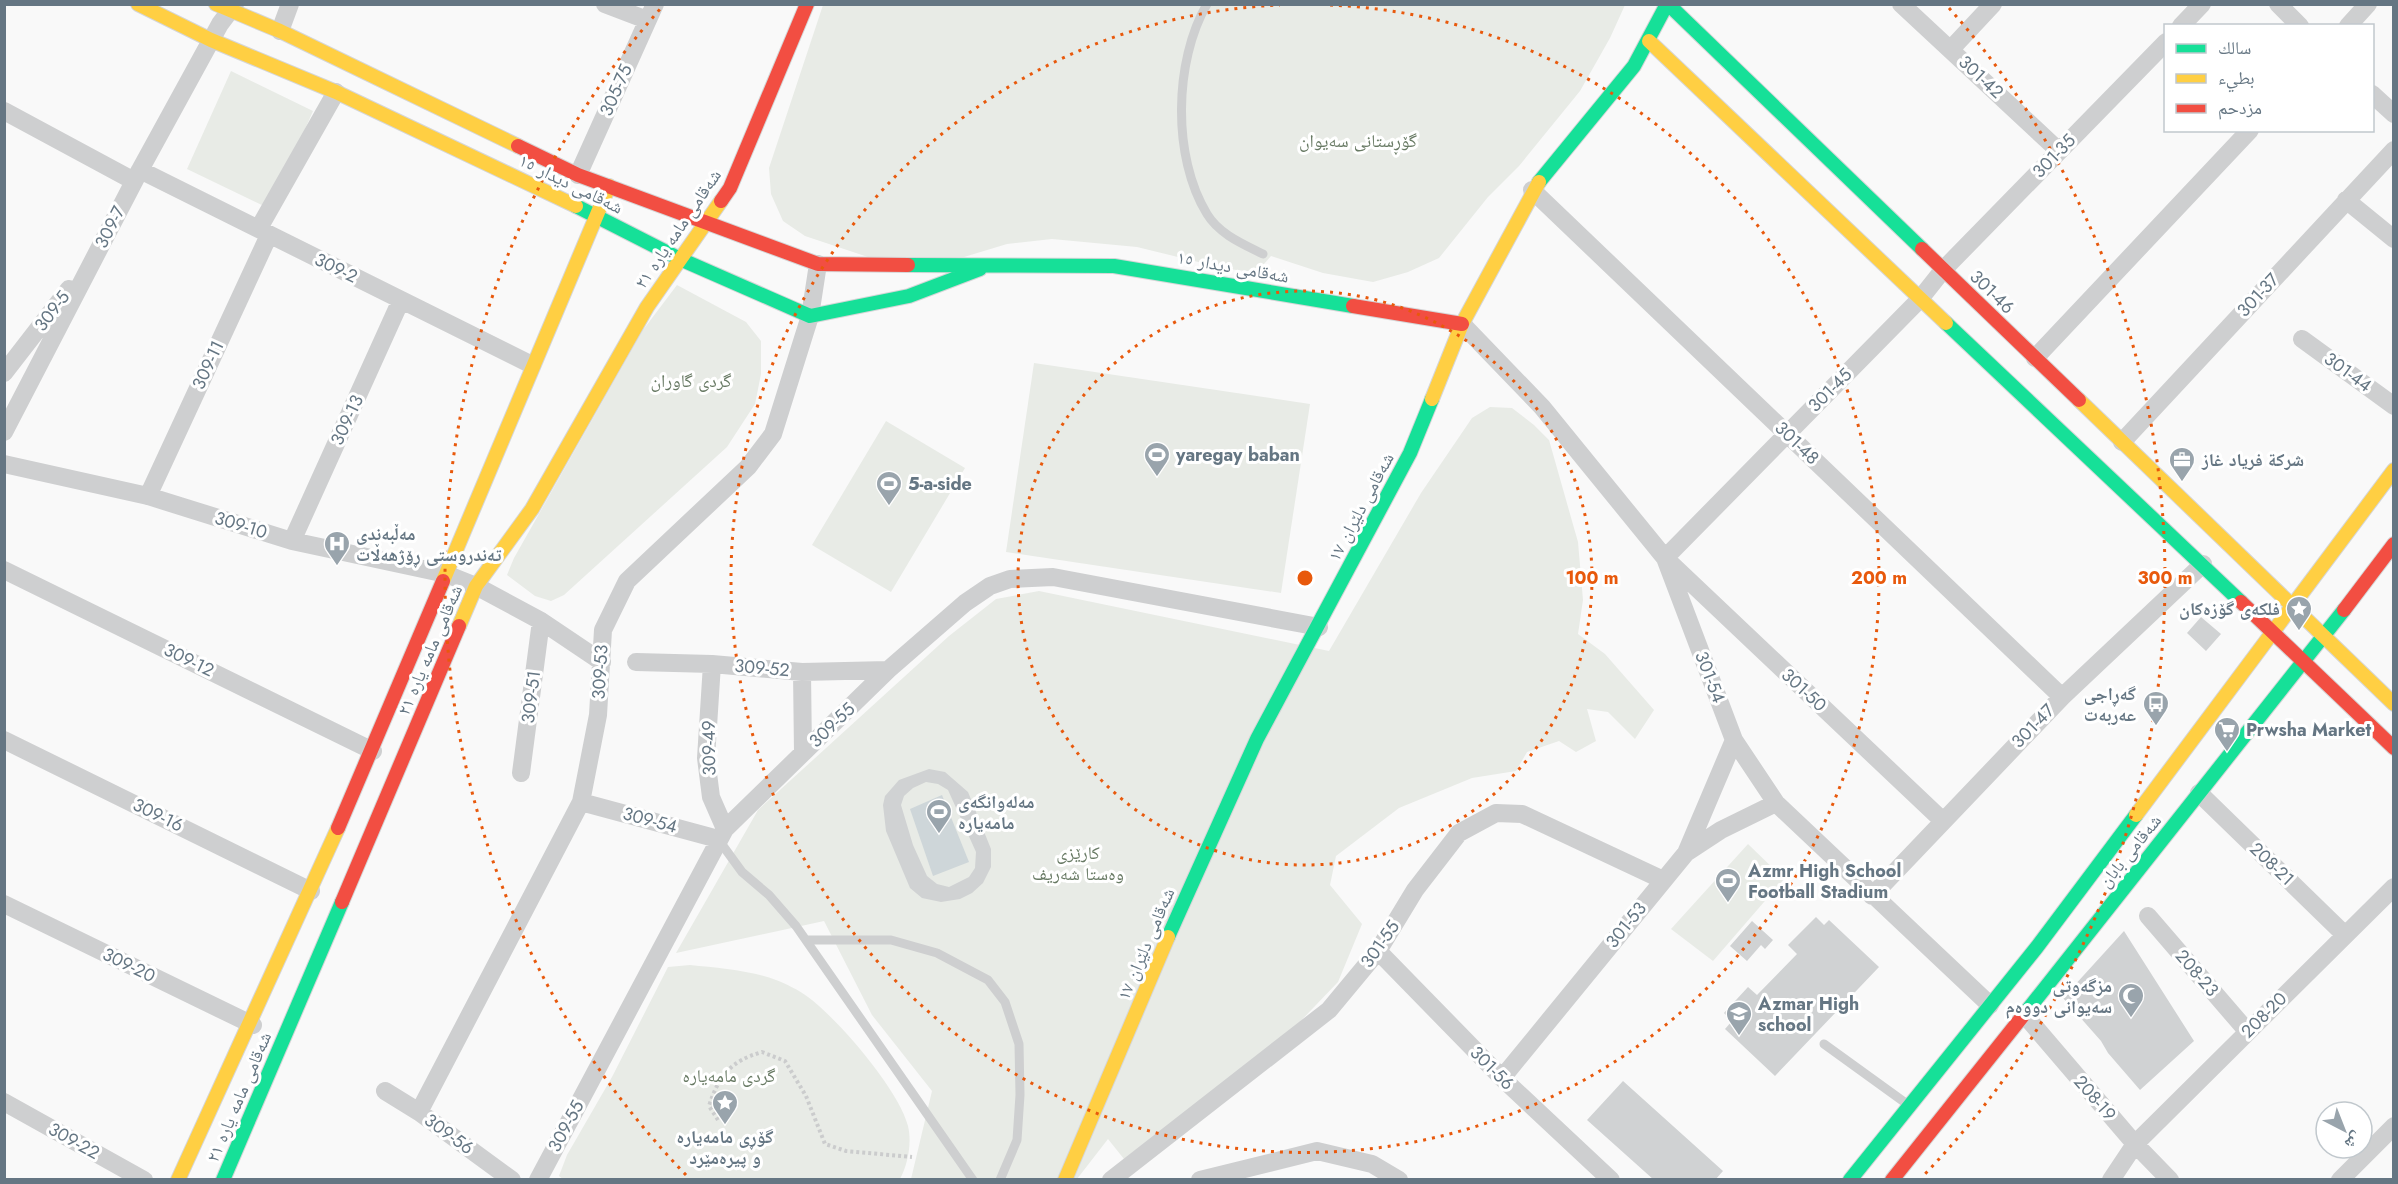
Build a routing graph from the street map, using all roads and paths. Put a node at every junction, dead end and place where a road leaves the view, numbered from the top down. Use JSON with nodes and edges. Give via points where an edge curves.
{"nodes":[{"id":1,"x":138,"y":4,"type":"edge"},
{"id":2,"x":290,"y":4,"type":"edge"},
{"id":3,"x":605,"y":4,"type":"edge"},
{"id":4,"x":807,"y":4,"type":"edge"},
{"id":5,"x":1207,"y":4,"type":"edge"},
{"id":6,"x":1667,"y":4,"type":"edge"},
{"id":7,"x":1901,"y":4,"type":"edge"},
{"id":8,"x":1993,"y":4,"type":"edge"},
{"id":9,"x":2202,"y":4,"type":"edge"},
{"id":10,"x":2278,"y":4,"type":"edge"},
{"id":11,"x":2368,"y":4,"type":"edge"},
{"id":12,"x":225,"y":11,"type":"edge"},
{"id":13,"x":651,"y":12,"type":"edge"},
{"id":14,"x":2183,"y":24,"type":"edge"},
{"id":15,"x":2298,"y":24,"type":"edge"},
{"id":16,"x":2350,"y":24,"type":"edge"},
{"id":17,"x":280,"y":32,"type":"junction"},
{"id":18,"x":211,"y":40,"type":"junction"},
{"id":19,"x":1649,"y":41,"type":"junction"},
{"id":20,"x":2164,"y":44,"type":"edge"},
{"id":21,"x":1951,"y":49,"type":"junction"},
{"id":22,"x":336,"y":92,"type":"junction"},
{"id":23,"x":2374,"y":95,"type":"edge"},
{"id":24,"x":2394,"y":114,"type":"edge"},
{"id":25,"x":7,"y":118,"type":"edge"},
{"id":26,"x":2248,"y":132,"type":"edge"},
{"id":27,"x":2394,"y":150,"type":"edge"},
{"id":28,"x":2059,"y":151,"type":"junction"},
{"id":29,"x":137,"y":175,"type":"junction"},
{"id":30,"x":578,"y":175,"type":"junction"},
{"id":31,"x":609,"y":186,"type":"junction"},
{"id":32,"x":1532,"y":190,"type":"junction"},
{"id":33,"x":2346,"y":200,"type":"junction"},
{"id":34,"x":598,"y":216,"type":"junction"},
{"id":35,"x":706,"y":221,"type":"junction"},
{"id":36,"x":264,"y":232,"type":"junction"},
{"id":37,"x":2394,"y":238,"type":"edge"},
{"id":38,"x":99,"y":250,"type":"junction"},
{"id":39,"x":1263,"y":254,"type":"dead end"},
{"id":40,"x":680,"y":259,"type":"junction"},
{"id":41,"x":997,"y":263,"type":"junction"},
{"id":42,"x":818,"y":264,"type":"junction"},
{"id":43,"x":1943,"y":270,"type":"junction"},
{"id":44,"x":1920,"y":299,"type":"junction"},
{"id":45,"x":401,"y":300,"type":"junction"},
{"id":46,"x":810,"y":316,"type":"junction"},
{"id":47,"x":1462,"y":324,"type":"junction"},
{"id":48,"x":2302,"y":339,"type":"dead end"},
{"id":49,"x":2035,"y":358,"type":"junction"},
{"id":50,"x":532,"y":365,"type":"junction"},
{"id":51,"x":4,"y":373,"type":"edge"},
{"id":52,"x":2394,"y":406,"type":"edge"},
{"id":53,"x":4,"y":432,"type":"edge"},
{"id":54,"x":1787,"y":434,"type":"junction"},
{"id":55,"x":2122,"y":442,"type":"junction"},
{"id":56,"x":4,"y":464,"type":"edge"},
{"id":57,"x":2394,"y":470,"type":"edge"},
{"id":58,"x":147,"y":496,"type":"junction"},
{"id":59,"x":292,"y":541,"type":"junction"},
{"id":60,"x":2394,"y":544,"type":"edge"},
{"id":61,"x":1665,"y":558,"type":"junction"},
{"id":62,"x":2203,"y":564,"type":"junction"},
{"id":63,"x":4,"y":570,"type":"edge"},
{"id":64,"x":446,"y":574,"type":"junction"},
{"id":65,"x":476,"y":586,"type":"junction"},
{"id":66,"x":2292,"y":606,"type":"junction"},
{"id":67,"x":541,"y":621,"type":"junction"},
{"id":68,"x":1319,"y":627,"type":"junction"},
{"id":69,"x":2272,"y":633,"type":"junction"},
{"id":70,"x":2324,"y":637,"type":"junction"},
{"id":71,"x":602,"y":662,"type":"junction"},
{"id":72,"x":636,"y":662,"type":"dead end"},
{"id":73,"x":2303,"y":663,"type":"junction"},
{"id":74,"x":712,"y":664,"type":"junction"},
{"id":75,"x":888,"y":670,"type":"junction"},
{"id":76,"x":802,"y":672,"type":"junction"},
{"id":77,"x":2062,"y":697,"type":"junction"},
{"id":78,"x":2394,"y":704,"type":"edge"},
{"id":79,"x":4,"y":740,"type":"edge"},
{"id":80,"x":1734,"y":740,"type":"junction"},
{"id":81,"x":2394,"y":748,"type":"edge"},
{"id":82,"x":373,"y":751,"type":"junction"},
{"id":83,"x":803,"y":753,"type":"junction"},
{"id":84,"x":521,"y":772,"type":"dead end"},
{"id":85,"x":2199,"y":793,"type":"junction"},
{"id":86,"x":581,"y":802,"type":"junction"},
{"id":87,"x":1776,"y":803,"type":"junction"},
{"id":88,"x":1943,"y":821,"type":"junction"},
{"id":89,"x":721,"y":834,"type":"junction"},
{"id":90,"x":1686,"y":853,"type":"junction"},
{"id":91,"x":1663,"y":880,"type":"junction"},
{"id":92,"x":2394,"y":887,"type":"edge"},
{"id":93,"x":311,"y":891,"type":"junction"},
{"id":94,"x":1872,"y":896,"type":"junction"},
{"id":95,"x":4,"y":904,"type":"edge"},
{"id":96,"x":2148,"y":916,"type":"dead end"},
{"id":97,"x":2345,"y":935,"type":"junction"},
{"id":98,"x":806,"y":940,"type":"junction"},
{"id":99,"x":1378,"y":951,"type":"junction"},
{"id":100,"x":1990,"y":1005,"type":"junction"},
{"id":101,"x":2023,"y":1013,"type":"junction"},
{"id":102,"x":253,"y":1025,"type":"junction"},
{"id":103,"x":2247,"y":1031,"type":"junction"},
{"id":104,"x":1824,"y":1044,"type":"dead end"},
{"id":105,"x":1502,"y":1078,"type":"junction"},
{"id":106,"x":385,"y":1091,"type":"dead end"},
{"id":107,"x":4,"y":1102,"type":"edge"},
{"id":108,"x":1909,"y":1106,"type":"junction"},
{"id":109,"x":419,"y":1112,"type":"junction"},
{"id":110,"x":718,"y":1120,"type":"dead end"},
{"id":111,"x":2394,"y":1126,"type":"edge"},
{"id":112,"x":2135,"y":1144,"type":"junction"},
{"id":113,"x":912,"y":1157,"type":"dead end"},
{"id":114,"x":144,"y":1179,"type":"edge"},
{"id":115,"x":178,"y":1179,"type":"edge"},
{"id":116,"x":222,"y":1179,"type":"edge"},
{"id":117,"x":512,"y":1179,"type":"edge"},
{"id":118,"x":538,"y":1179,"type":"edge"},
{"id":119,"x":973,"y":1179,"type":"edge"},
{"id":120,"x":1000,"y":1179,"type":"edge"},
{"id":121,"x":1065,"y":1179,"type":"edge"},
{"id":122,"x":1111,"y":1179,"type":"edge"},
{"id":123,"x":1200,"y":1179,"type":"edge"},
{"id":124,"x":1399,"y":1179,"type":"edge"},
{"id":125,"x":1611,"y":1179,"type":"edge"},
{"id":126,"x":1850,"y":1179,"type":"edge"},
{"id":127,"x":1892,"y":1179,"type":"edge"},
{"id":128,"x":2111,"y":1179,"type":"edge"},
{"id":129,"x":2170,"y":1179,"type":"edge"},
{"id":130,"x":2340,"y":1179,"type":"edge"}],
"edges":[{"from":1,"to":18,"type":"main road","name":"شەقامی دیدار ١٥"},
{"from":2,"to":17,"type":"street"},
{"from":3,"to":13,"type":"street"},
{"from":4,"to":35,"type":"main road","name":"شەقامی مامە یارە ٢١","via":[[730,188]]},
{"from":5,"to":39,"type":"lane","via":[[1191,40],[1183,86],[1182,126],[1189,170],[1207,216],[1228,236]]},
{"from":6,"to":19,"type":"main road","name":"شەقامی دلێران ١٧"},
{"from":6,"to":43,"type":"main road","name":"301-46"},
{"from":7,"to":21,"type":"street","name":"301-42"},
{"from":8,"to":21,"type":"street"},
{"from":9,"to":14,"type":"street"},
{"from":10,"to":15,"type":"street"},
{"from":11,"to":16,"type":"street"},
{"from":12,"to":17,"type":"main road","name":"شەقامی دیدار ١٥"},
{"from":12,"to":18,"type":"street","name":"309-7"},
{"from":13,"to":30,"type":"street","name":"305-75"},
{"from":17,"to":30,"type":"main road","name":"شەقامی دیدار ١٥"},
{"from":18,"to":22,"type":"main road","name":"شەقامی دیدار ١٥"},
{"from":18,"to":29,"type":"street","name":"309-7"},
{"from":19,"to":32,"type":"main road","name":"شەقامی دلێران ١٧","via":[[1634,66]]},
{"from":19,"to":44,"type":"main road"},
{"from":20,"to":28,"type":"street","name":"301-35"},
{"from":21,"to":28,"type":"street","name":"301-42"},
{"from":22,"to":34,"type":"main road","name":"شەقامی دیدار ١٥"},
{"from":22,"to":36,"type":"street","name":"309-11"},
{"from":23,"to":24,"type":"street"},
{"from":25,"to":29,"type":"street","name":"309-2"},
{"from":26,"to":49,"type":"street"},
{"from":27,"to":33,"type":"street","name":"301-37"},
{"from":28,"to":43,"type":"street","name":"301-35"},
{"from":29,"to":36,"type":"street","name":"309-2"},
{"from":29,"to":38,"type":"street","name":"309-7"},
{"from":30,"to":31,"type":"main road","name":"شەقامی دیدار ١٥"},
{"from":31,"to":34,"type":"main road","name":"شەقامی مامە یارە ٢١"},
{"from":31,"to":35,"type":"main road","name":"شەقامی دیدار ١٥"},
{"from":32,"to":47,"type":"main road","name":"شەقامی دلێران ١٧"},
{"from":32,"to":54,"type":"street","name":"301-48"},
{"from":33,"to":37,"type":"street"},
{"from":33,"to":55,"type":"street","name":"301-37"},
{"from":34,"to":40,"type":"main road","name":"شەقامی دیدار ١٥"},
{"from":34,"to":50,"type":"main road","name":"شەقامی مامە یارە ٢١"},
{"from":35,"to":40,"type":"main road","name":"شەقامی مامە یارە ٢١"},
{"from":35,"to":42,"type":"main road","name":"شەقامی دیدار ١٥"},
{"from":36,"to":45,"type":"street","name":"309-2"},
{"from":36,"to":58,"type":"street","name":"309-11"},
{"from":38,"to":51,"type":"street","name":"309-5"},
{"from":38,"to":53,"type":"street","name":"309-7"},
{"from":40,"to":46,"type":"main road","name":"شەقامی دیدار ١٥"},
{"from":40,"to":65,"type":"main road","name":"شەقامی مامە یارە ٢١","via":[[648,307],[532,509]]},
{"from":41,"to":42,"type":"main road","name":"شەقامی دیدار ١٥"},
{"from":41,"to":46,"type":"main road","name":"شەقامی دیدار ١٥","via":[[909,296]]},
{"from":41,"to":47,"type":"main road","name":"شەقامی دیدار ١٥","via":[[1114,266]]},
{"from":42,"to":46,"type":"street","name":"309-53"},
{"from":43,"to":44,"type":"street","name":"301-35"},
{"from":43,"to":49,"type":"main road","name":"301-46"},
{"from":44,"to":54,"type":"street","name":"301-45"},
{"from":44,"to":62,"type":"main road"},
{"from":45,"to":50,"type":"street","name":"309-2"},
{"from":45,"to":59,"type":"street","name":"309-13"},
{"from":46,"to":71,"type":"street","name":"309-53","via":[[773,434],[748,467],[627,581],[603,630]]},
{"from":47,"to":61,"type":"street","name":"301-54","via":[[1557,425]]},
{"from":47,"to":68,"type":"main road","name":"شەقامی دلێران ١٧","via":[[1410,453]]},
{"from":48,"to":52,"type":"street","name":"301-44"},
{"from":49,"to":55,"type":"main road","name":"301-46"},
{"from":50,"to":64,"type":"main road","name":"شەقامی مامە یارە ٢١"},
{"from":54,"to":61,"type":"street","name":"301-45"},
{"from":54,"to":77,"type":"street","name":"301-48"},
{"from":55,"to":66,"type":"main road","name":"301-46"},
{"from":56,"to":58,"type":"street","name":"309-10"},
{"from":57,"to":66,"type":"main road"},
{"from":58,"to":59,"type":"street","name":"309-10"},
{"from":59,"to":64,"type":"street","name":"309-10"},
{"from":60,"to":70,"type":"main road","name":"شەقامی بابان"},
{"from":61,"to":80,"type":"street","name":"301-54"},
{"from":61,"to":88,"type":"street","name":"301-50"},
{"from":62,"to":69,"type":"main road"},
{"from":62,"to":77,"type":"street","name":"301-47"},
{"from":63,"to":82,"type":"street","name":"309-12"},
{"from":64,"to":65,"type":"street","name":"309-10"},
{"from":64,"to":82,"type":"main road","name":"شەقامی مامە یارە ٢١"},
{"from":65,"to":67,"type":"street"},
{"from":65,"to":116,"type":"main road","name":"شەقامی مامە یارە ٢١"},
{"from":66,"to":69,"type":"main road"},
{"from":66,"to":70,"type":"main road","name":"301-46"},
{"from":67,"to":71,"type":"street"},
{"from":67,"to":84,"type":"street","name":"309-51"},
{"from":68,"to":75,"type":"street","name":"309-55","via":[[1053,577],[1029,576],[990,586],[973,597]]},
{"from":68,"to":121,"type":"main road","name":"شەقامی دلێران ١٧","via":[[1242,770]]},
{"from":69,"to":73,"type":"main road"},
{"from":69,"to":100,"type":"main road"},
{"from":70,"to":73,"type":"main road","name":"شەقامی بابان"},
{"from":70,"to":78,"type":"main road","name":"301-46"},
{"from":71,"to":86,"type":"street","name":"309-53","via":[[598,715]]},
{"from":72,"to":74,"type":"street","name":"309-52"},
{"from":73,"to":81,"type":"main road"},
{"from":73,"to":85,"type":"main road","name":"شەقامی بابان"},
{"from":74,"to":76,"type":"street","name":"309-52"},
{"from":74,"to":89,"type":"street","name":"309-49","via":[[706,758]]},
{"from":75,"to":76,"type":"street","name":"309-52"},
{"from":75,"to":83,"type":"street","name":"309-55"},
{"from":76,"to":83,"type":"street"},
{"from":77,"to":88,"type":"street","name":"301-47"},
{"from":79,"to":93,"type":"street","name":"309-16"},
{"from":80,"to":87,"type":"street","name":"301-54"},
{"from":80,"to":90,"type":"street"},
{"from":82,"to":93,"type":"main road","name":"شەقامی مامە یارە ٢١"},
{"from":83,"to":89,"type":"street","name":"309-55"},
{"from":85,"to":97,"type":"street","name":"208-21"},
{"from":85,"to":101,"type":"main road","name":"شەقامی بابان"},
{"from":86,"to":89,"type":"street","name":"309-54"},
{"from":86,"to":109,"type":"street","name":"309-53"},
{"from":87,"to":90,"type":"street","name":"301-53","via":[[1721,830]]},
{"from":87,"to":94,"type":"street","name":"301-54"},
{"from":88,"to":94,"type":"street","name":"301-47"},
{"from":89,"to":98,"type":"lane","via":[[742,872],[783,910]]},
{"from":89,"to":118,"type":"street","name":"309-55"},
{"from":90,"to":91,"type":"street","name":"301-53"},
{"from":91,"to":99,"type":"street","name":"301-55","via":[[1522,814],[1496,813],[1460,833],[1415,890]]},
{"from":91,"to":105,"type":"street","name":"301-53"},
{"from":92,"to":97,"type":"street","name":"208-20"},
{"from":93,"to":102,"type":"main road","name":"شەقامی مامە یارە ٢١"},
{"from":94,"to":100,"type":"street","name":"301-54"},
{"from":95,"to":102,"type":"street","name":"309-20"},
{"from":96,"to":103,"type":"street","name":"208-23"},
{"from":97,"to":103,"type":"street","name":"208-20"},
{"from":98,"to":119,"type":"lane"},
{"from":98,"to":120,"type":"lane","via":[[891,940],[937,953],[988,980],[1005,1002],[1019,1044],[1017,1140]]},
{"from":99,"to":105,"type":"street","name":"301-56"},
{"from":99,"to":122,"type":"street","name":"301-55","via":[[1329,1010]]},
{"from":100,"to":108,"type":"main road"},
{"from":101,"to":112,"type":"street","name":"208-19"},
{"from":101,"to":127,"type":"main road","name":"شەقامی بابان"},
{"from":102,"to":115,"type":"main road","name":"شەقامی مامە یارە ٢١"},
{"from":103,"to":112,"type":"street","name":"208-20"},
{"from":104,"to":108,"type":"lane"},
{"from":105,"to":125,"type":"street","name":"301-56"},
{"from":106,"to":109,"type":"street","name":"309-56"},
{"from":107,"to":114,"type":"street","name":"309-22"},
{"from":108,"to":126,"type":"main road"},
{"from":109,"to":117,"type":"street","name":"309-56"},
{"from":110,"to":113,"type":"path","via":[[709,1106],[716,1087],[730,1067],[762,1052],[785,1061],[806,1096],[825,1144],[846,1151]]},
{"from":111,"to":130,"type":"street"},
{"from":112,"to":128,"type":"street","name":"208-20"},
{"from":112,"to":129,"type":"street","name":"208-19"},
{"from":123,"to":124,"type":"street","via":[[1317,1151],[1372,1164]]}]}
